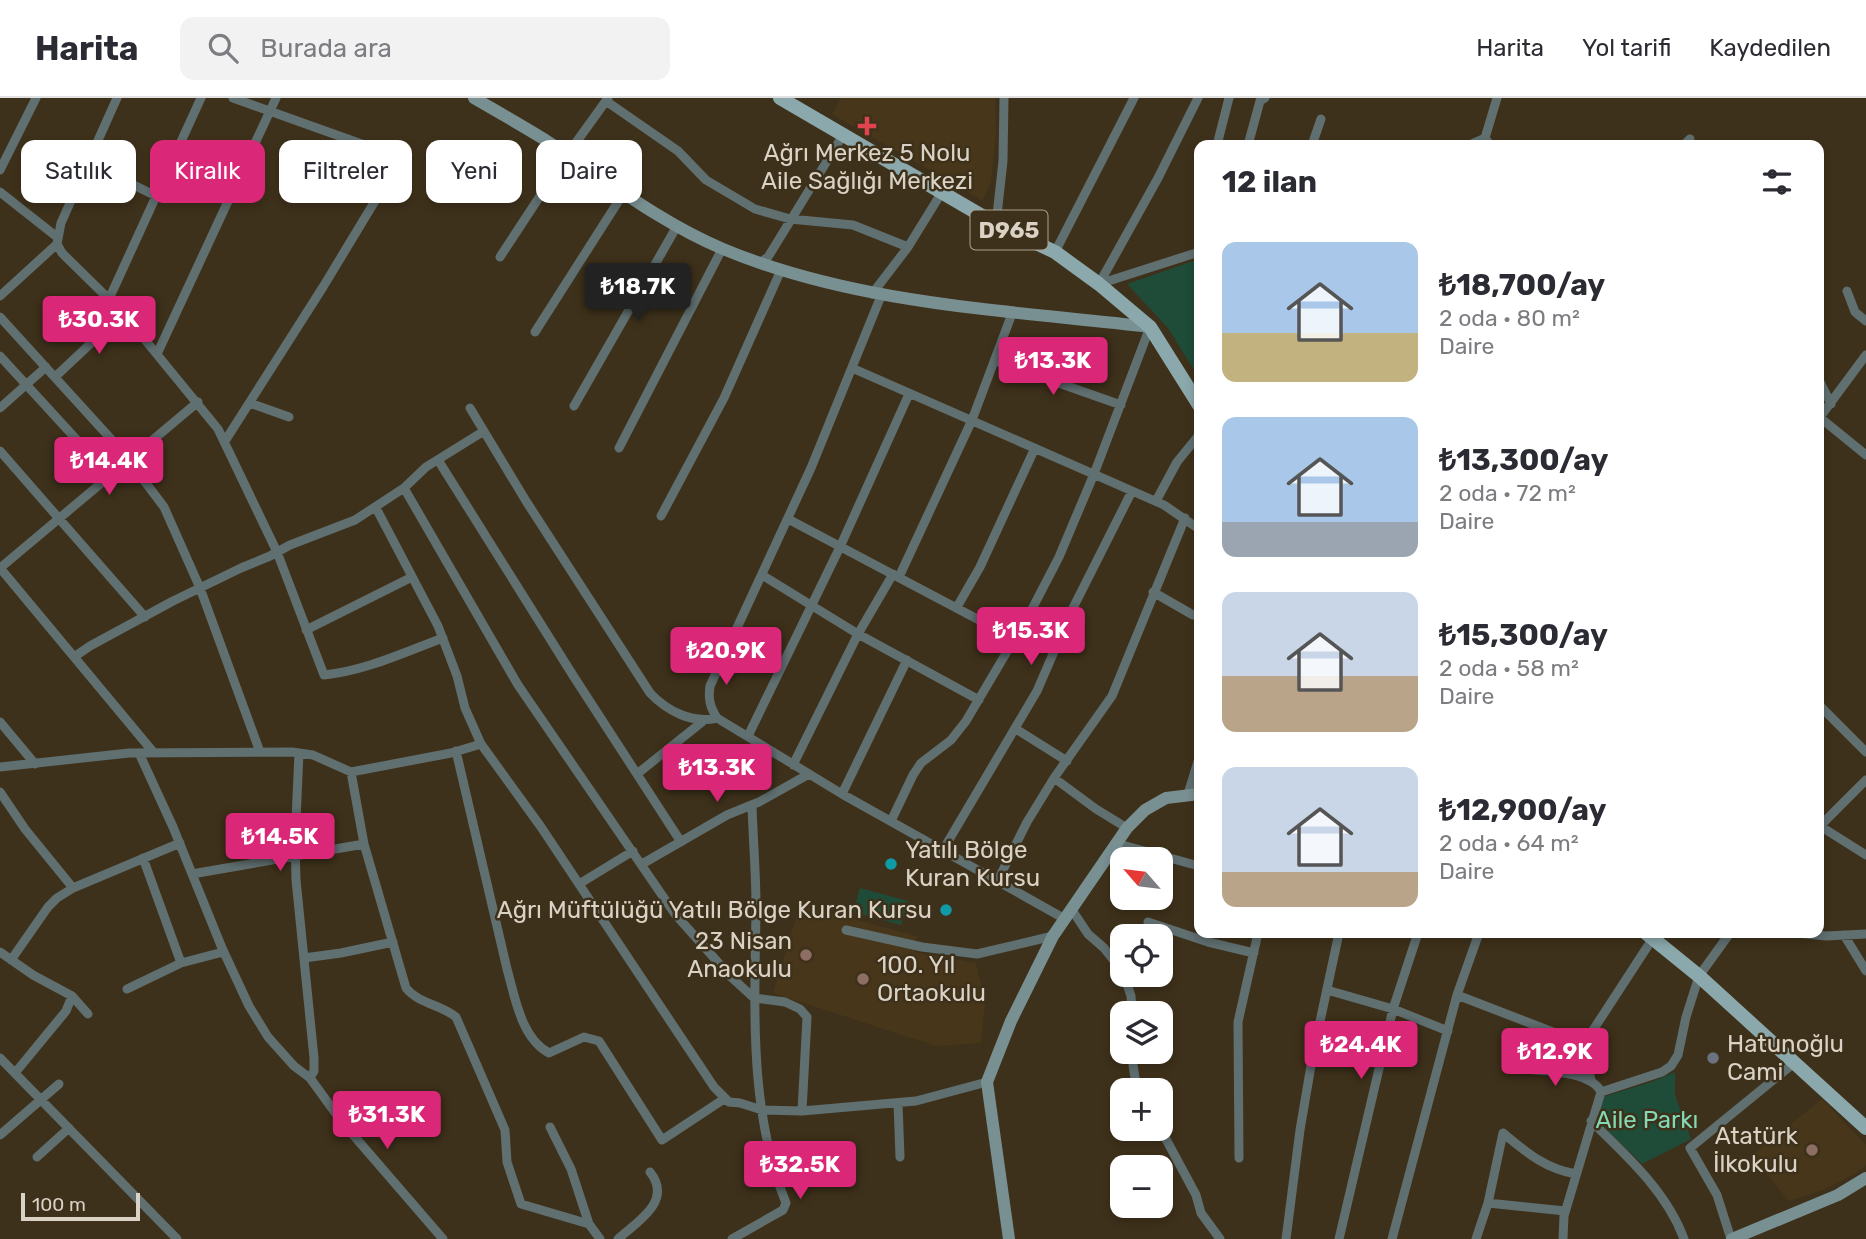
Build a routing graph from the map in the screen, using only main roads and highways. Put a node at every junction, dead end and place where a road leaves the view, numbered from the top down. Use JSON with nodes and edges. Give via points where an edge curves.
{"nodes":[{"id":1,"x":780,"y":98,"type":"edge"},
{"id":2,"x":1194,"y":397,"type":"edge"},
{"id":3,"x":1652,"y":938,"type":"edge"},
{"id":4,"x":1866,"y":1128,"type":"edge"}],
"edges":[{"from":1,"to":2,"type":"main road","number":"D965","via":[[996,224],[1055,253],[1099,284],[1150,327]]},
{"from":3,"to":4,"type":"main road"}]}
